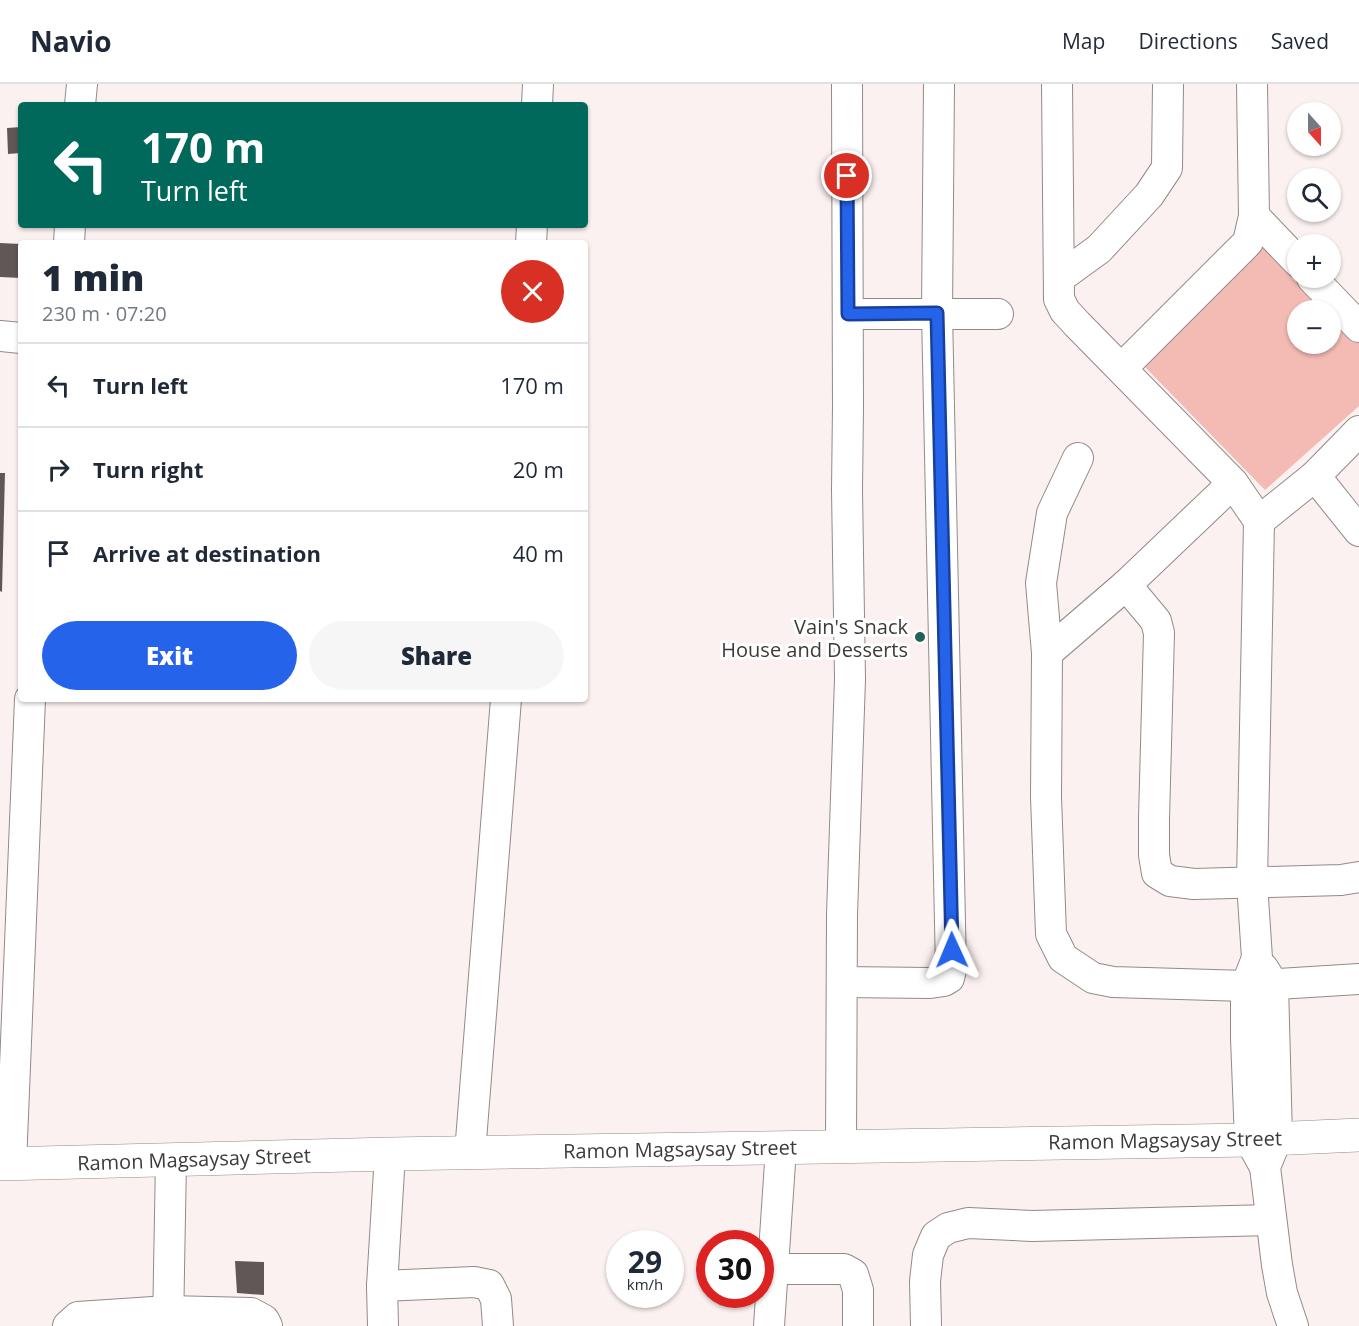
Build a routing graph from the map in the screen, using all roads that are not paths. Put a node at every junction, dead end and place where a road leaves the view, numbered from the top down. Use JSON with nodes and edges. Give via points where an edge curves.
{"nodes":[{"id":1,"x":82,"y":84,"type":"edge"},
{"id":2,"x":538,"y":84,"type":"edge"},
{"id":3,"x":846,"y":84,"type":"edge"},
{"id":4,"x":939,"y":84,"type":"edge"},
{"id":5,"x":1057,"y":84,"type":"edge"},
{"id":6,"x":1168,"y":84,"type":"edge"},
{"id":7,"x":1252,"y":84,"type":"edge"},
{"id":8,"x":80,"y":102,"type":"edge"},
{"id":9,"x":537,"y":102,"type":"edge"},
{"id":10,"x":1254,"y":216,"type":"junction"},
{"id":11,"x":1287,"y":250,"type":"edge"},
{"id":12,"x":1059,"y":278,"type":"junction"},
{"id":13,"x":1322,"y":288,"type":"edge"},
{"id":14,"x":937,"y":313,"type":"junction"},
{"id":15,"x":848,"y":314,"type":"junction"},
{"id":16,"x":998,"y":314,"type":"dead end"},
{"id":17,"x":1359,"y":327,"type":"edge"},
{"id":18,"x":0,"y":336,"type":"edge"},
{"id":19,"x":18,"y":338,"type":"edge"},
{"id":20,"x":1122,"y":368,"type":"junction"},
{"id":21,"x":1359,"y":431,"type":"edge"},
{"id":22,"x":1078,"y":458,"type":"dead end"},
{"id":23,"x":1315,"y":476,"type":"junction"},
{"id":24,"x":1233,"y":483,"type":"junction"},
{"id":25,"x":1259,"y":521,"type":"junction"},
{"id":26,"x":1359,"y":531,"type":"edge"},
{"id":27,"x":1126,"y":585,"type":"junction"},
{"id":28,"x":1047,"y":653,"type":"junction"},
{"id":29,"x":30,"y":702,"type":"edge"},
{"id":30,"x":506,"y":702,"type":"edge"},
{"id":31,"x":1359,"y":877,"type":"edge"},
{"id":32,"x":1252,"y":883,"type":"junction"},
{"id":33,"x":1359,"y":979,"type":"edge"},
{"id":34,"x":842,"y":982,"type":"junction"},
{"id":35,"x":1260,"y":985,"type":"junction"},
{"id":36,"x":1359,"y":1135,"type":"edge"},
{"id":37,"x":842,"y":1146,"type":"junction"},
{"id":38,"x":781,"y":1148,"type":"junction"},
{"id":39,"x":1264,"y":1148,"type":"junction"},
{"id":40,"x":470,"y":1153,"type":"junction"},
{"id":41,"x":390,"y":1154,"type":"junction"},
{"id":42,"x":171,"y":1160,"type":"junction"},
{"id":43,"x":5,"y":1164,"type":"edge"},
{"id":44,"x":1271,"y":1220,"type":"junction"},
{"id":45,"x":774,"y":1269,"type":"joint"},
{"id":46,"x":382,"y":1286,"type":"junction"},
{"id":47,"x":771,"y":1308,"type":"edge"},
{"id":48,"x":168,"y":1318,"type":"edge"},
{"id":49,"x":68,"y":1326,"type":"edge"},
{"id":50,"x":267,"y":1326,"type":"edge"},
{"id":51,"x":383,"y":1326,"type":"edge"},
{"id":52,"x":498,"y":1326,"type":"edge"},
{"id":53,"x":769,"y":1326,"type":"edge"},
{"id":54,"x":858,"y":1326,"type":"edge"},
{"id":55,"x":926,"y":1326,"type":"edge"},
{"id":56,"x":1293,"y":1326,"type":"edge"}],
"edges":[{"from":1,"to":8,"type":"street"},
{"from":2,"to":9,"type":"street"},
{"from":3,"to":15,"type":"street"},
{"from":4,"to":14,"type":"street"},
{"from":5,"to":12,"type":"street"},
{"from":6,"to":12,"type":"street","via":[[1167,168],[1149,195],[1099,249]]},
{"from":7,"to":10,"type":"street"},
{"from":10,"to":11,"type":"street"},
{"from":10,"to":20,"type":"street","via":[[1248,242]]},
{"from":12,"to":20,"type":"street","via":[[1059,298],[1065,311]]},
{"from":13,"to":17,"type":"street"},
{"from":14,"to":15,"type":"street"},
{"from":14,"to":16,"type":"street"},
{"from":14,"to":34,"type":"street","via":[[951,970],[949,978],[930,983]]},
{"from":15,"to":34,"type":"street","via":[[850,679]]},
{"from":18,"to":19,"type":"street"},
{"from":20,"to":24,"type":"street"},
{"from":21,"to":23,"type":"street"},
{"from":22,"to":28,"type":"street","via":[[1052,513],[1041,583]]},
{"from":23,"to":25,"type":"street"},
{"from":23,"to":26,"type":"street"},
{"from":24,"to":25,"type":"street"},
{"from":24,"to":27,"type":"street"},
{"from":25,"to":32,"type":"street"},
{"from":27,"to":28,"type":"street"},
{"from":27,"to":32,"type":"street","via":[[1156,621],[1159,633],[1154,819],[1157,873],[1170,882]]},
{"from":28,"to":35,"type":"street","via":[[1049,897],[1052,934],[1063,958],[1093,978],[1113,982]]},
{"from":29,"to":43,"type":"street"},
{"from":30,"to":40,"type":"street"},
{"from":31,"to":32,"type":"street"},
{"from":32,"to":35,"type":"street"},
{"from":33,"to":35,"type":"street"},
{"from":34,"to":37,"type":"street"},
{"from":35,"to":39,"type":"street","via":[[1246,1038]]},
{"from":36,"to":39,"type":"main road","name":"Ramon Magsaysay Street"},
{"from":37,"to":38,"type":"main road","name":"Ramon Magsaysay Street"},
{"from":37,"to":39,"type":"main road","name":"Ramon Magsaysay Street"},
{"from":38,"to":40,"type":"main road","name":"Ramon Magsaysay Street"},
{"from":38,"to":45,"type":"street"},
{"from":39,"to":44,"type":"street"},
{"from":40,"to":41,"type":"main road","name":"Ramon Magsaysay Street"},
{"from":41,"to":42,"type":"main road","name":"Ramon Magsaysay Street"},
{"from":41,"to":46,"type":"street"},
{"from":42,"to":43,"type":"main road","name":"Ramon Magsaysay Street"},
{"from":42,"to":48,"type":"street"},
{"from":44,"to":55,"type":"street","via":[[1032,1226],[968,1223],[948,1228],[936,1236],[927,1255]]},
{"from":44,"to":56,"type":"street","via":[[1282,1293]]},
{"from":45,"to":54,"type":"street","via":[[844,1269],[853,1274],[858,1290]]},
{"from":46,"to":51,"type":"street"},
{"from":46,"to":52,"type":"street","via":[[474,1282],[489,1285],[496,1299]]},
{"from":47,"to":53,"type":"street"},
{"from":48,"to":49,"type":"street","via":[[78,1317]]},
{"from":48,"to":50,"type":"street","via":[[251,1313]]}]}
